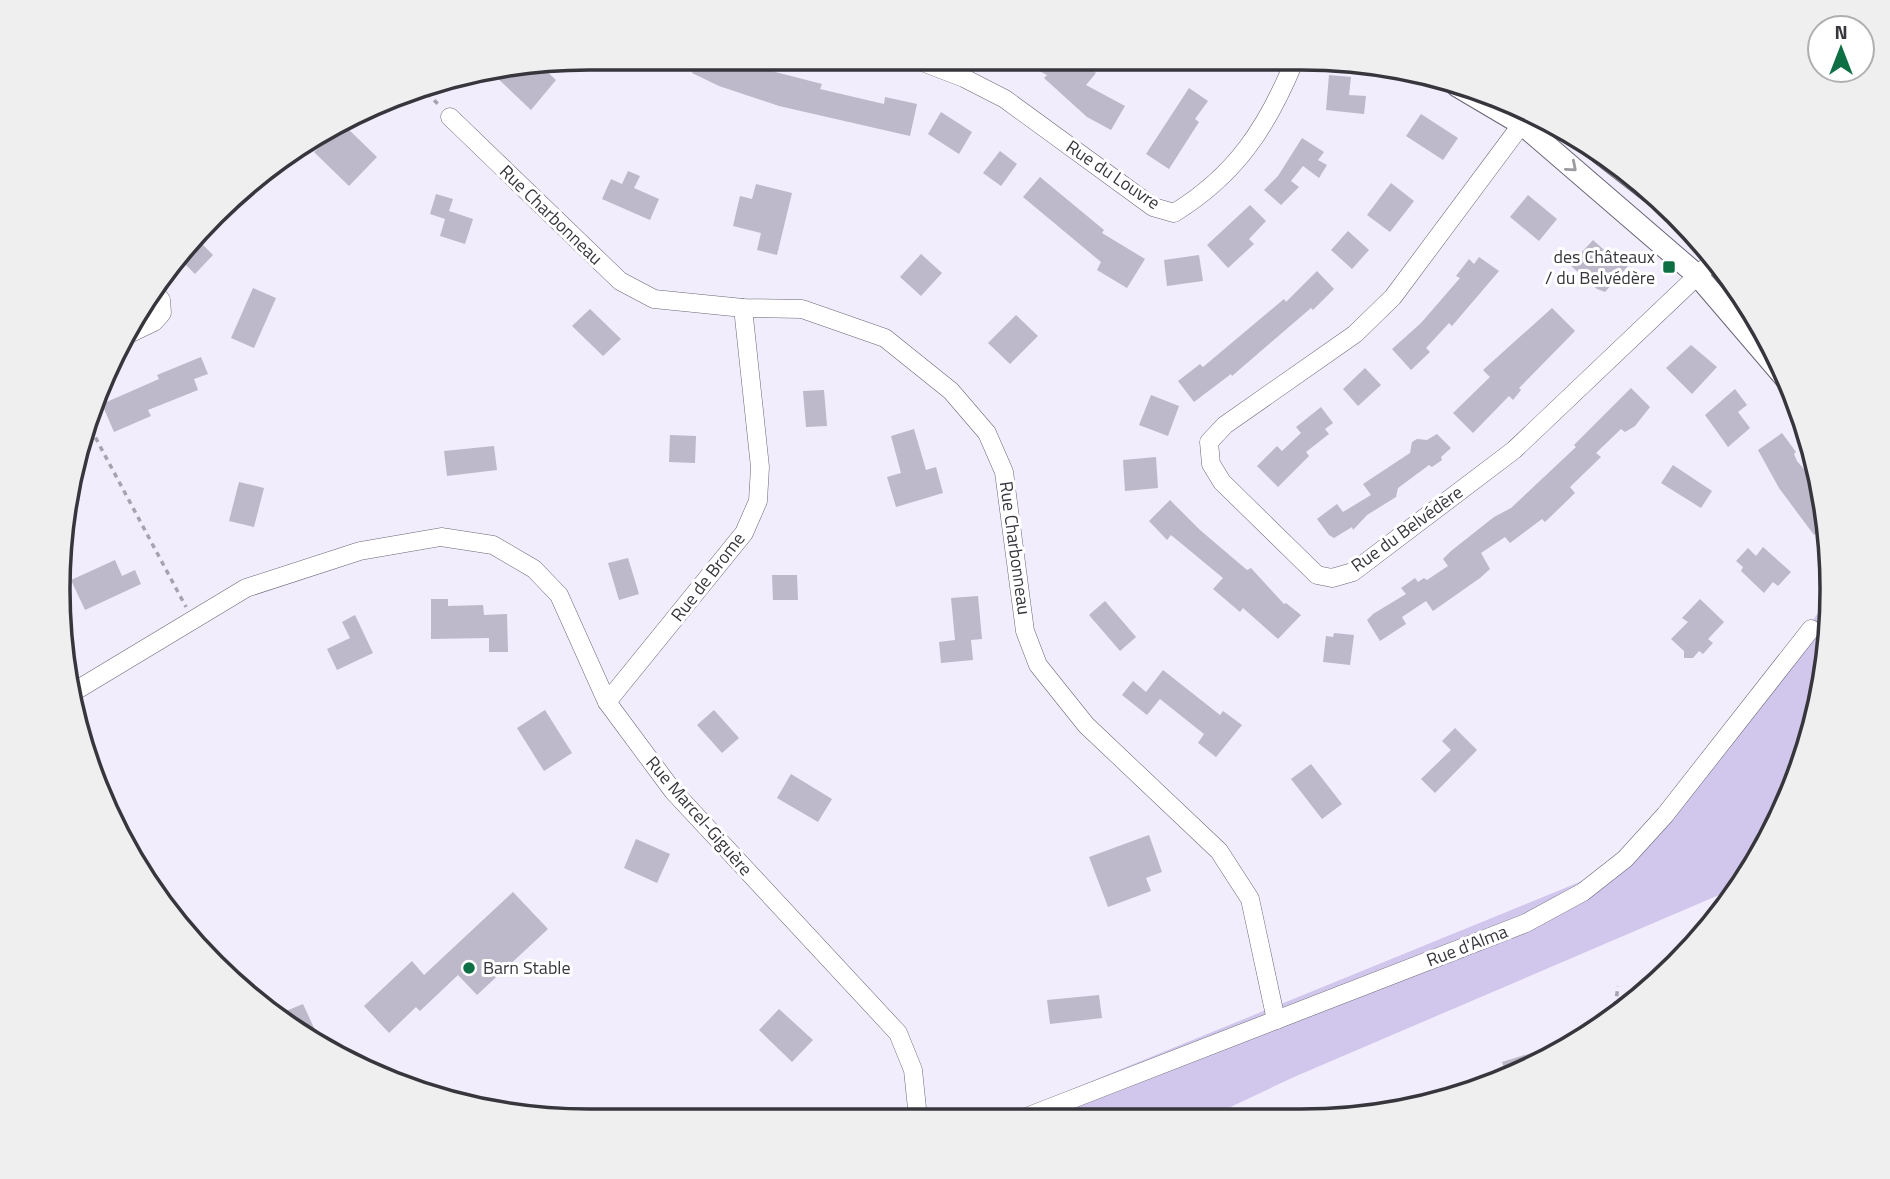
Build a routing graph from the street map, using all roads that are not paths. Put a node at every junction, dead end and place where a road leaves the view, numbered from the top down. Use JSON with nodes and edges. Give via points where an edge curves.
{"nodes":[{"id":1,"x":943,"y":70,"type":"edge"},
{"id":2,"x":1291,"y":70,"type":"edge"},
{"id":3,"x":450,"y":117,"type":"road end"},
{"id":4,"x":1524,"y":121,"type":"edge"},
{"id":5,"x":1534,"y":126,"type":"edge"},
{"id":6,"x":1707,"y":266,"type":"edge"},
{"id":7,"x":1697,"y":275,"type":"junction"},
{"id":8,"x":160,"y":298,"type":"edge"},
{"id":9,"x":743,"y":308,"type":"junction"},
{"id":10,"x":141,"y":328,"type":"edge"},
{"id":11,"x":1760,"y":348,"type":"edge"},
{"id":12,"x":1811,"y":629,"type":"dead end"},
{"id":13,"x":80,"y":688,"type":"edge"},
{"id":14,"x":607,"y":702,"type":"junction"},
{"id":15,"x":1276,"y":1020,"type":"junction"},
{"id":16,"x":917,"y":1109,"type":"edge"},
{"id":17,"x":1047,"y":1109,"type":"edge"}],
"edges":[{"from":1,"to":2,"type":"street","name":"Rue du Louvre","via":[[1005,99],[1153,207],[1174,213],[1203,195],[1242,157],[1277,103]]},
{"from":3,"to":9,"type":"street","name":"Rue Charbonneau","via":[[620,281],[654,299]]},
{"from":4,"to":7,"type":"street","name":"Rue du Belvédère","via":[[1393,297],[1355,334],[1225,425],[1209,442],[1211,464],[1222,482],[1317,575],[1332,578],[1353,572],[1514,450]]},
{"from":5,"to":7,"type":"street","one_way":true},
{"from":6,"to":7,"type":"street","name":"Rue du Belvédère"},
{"from":7,"to":11,"type":"street"},
{"from":8,"to":10,"type":"street","via":[[162,313]]},
{"from":9,"to":14,"type":"street","name":"Rue de Brome","via":[[760,467],[758,501],[744,533]]},
{"from":9,"to":15,"type":"street","name":"Rue Charbonneau","via":[[802,309],[885,338],[951,391],[987,433],[1004,472],[1026,631],[1038,665],[1086,725],[1219,851],[1250,899]]},
{"from":12,"to":15,"type":"street","name":"Rue d'Alma","via":[[1665,815],[1625,859],[1583,892],[1526,923]]},
{"from":13,"to":14,"type":"street","name":"Rue Marcel-Giguère","via":[[246,588],[360,551],[441,537],[493,545],[534,569],[559,595]]},
{"from":14,"to":16,"type":"street","name":"Rue Marcel-Giguère","via":[[673,792],[898,1033],[913,1070]]},
{"from":15,"to":17,"type":"street","name":"Rue d'Alma"}]}
